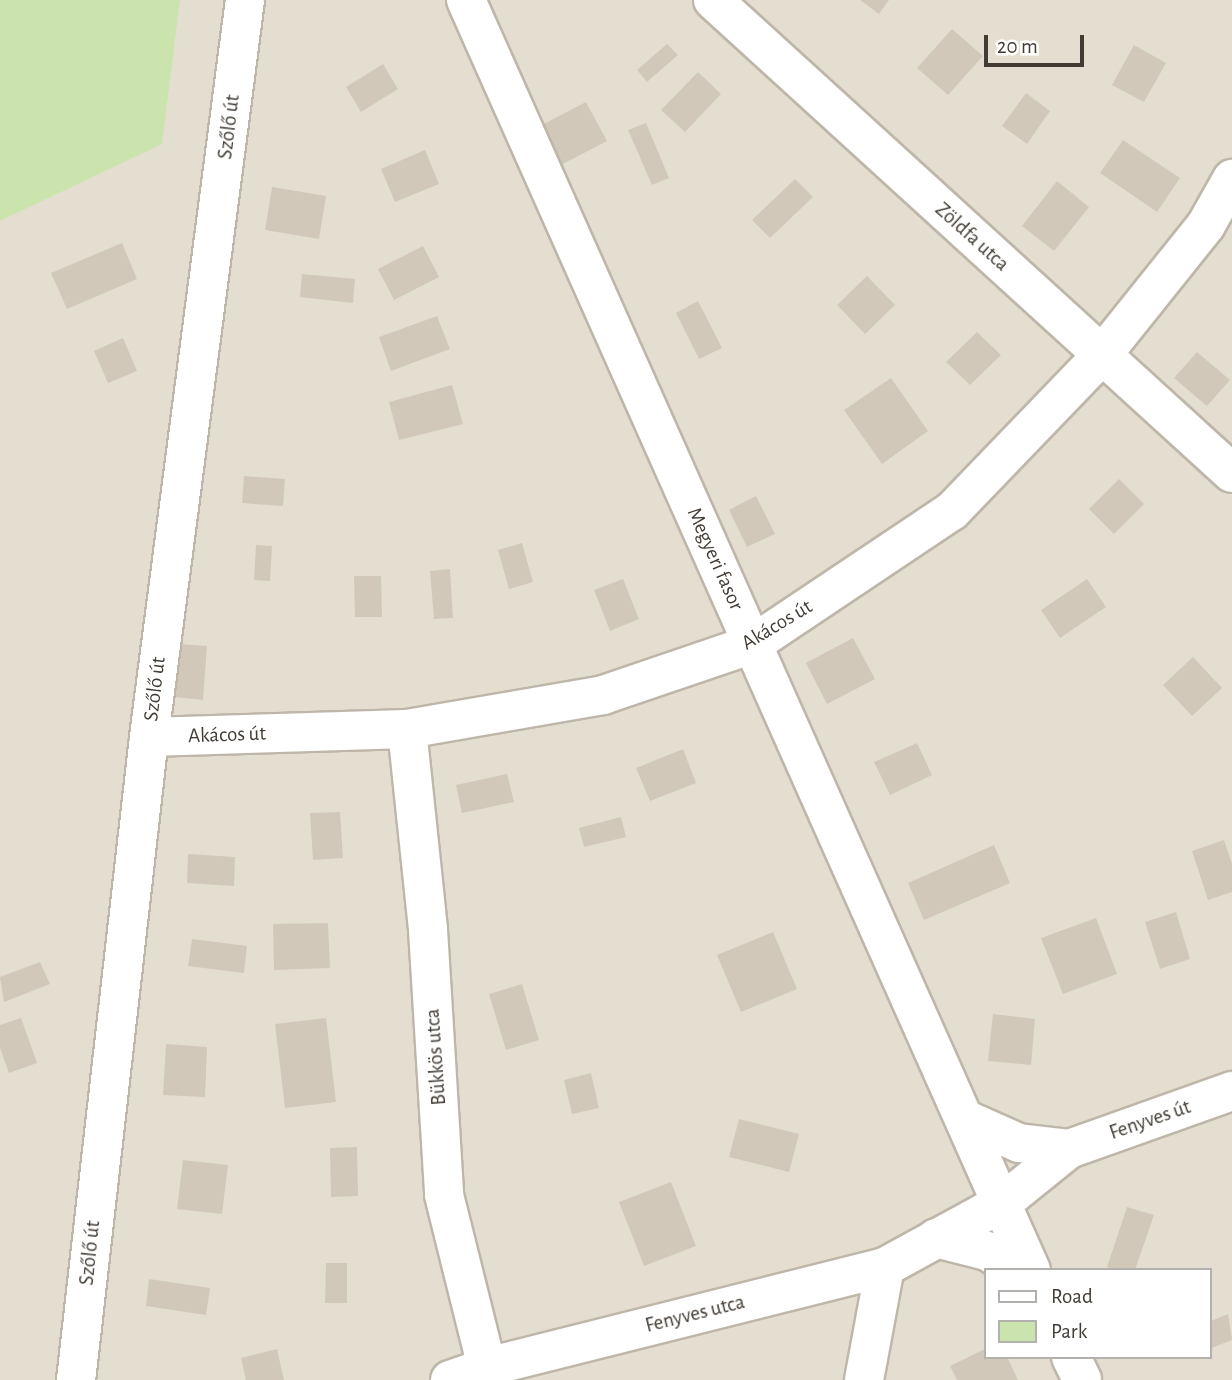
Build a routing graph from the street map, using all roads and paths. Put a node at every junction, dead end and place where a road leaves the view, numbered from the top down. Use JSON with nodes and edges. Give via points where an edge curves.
{"nodes":[{"id":1,"x":245,"y":0,"type":"edge"},
{"id":2,"x":466,"y":0,"type":"edge"},
{"id":3,"x":713,"y":0,"type":"edge"},
{"id":4,"x":1232,"y":179,"type":"edge"},
{"id":5,"x":1102,"y":355,"type":"junction"},
{"id":6,"x":1232,"y":473,"type":"edge"},
{"id":7,"x":753,"y":644,"type":"junction"},
{"id":8,"x":407,"y":729,"type":"junction"},
{"id":9,"x":149,"y":737,"type":"junction"},
{"id":10,"x":1232,"y":1091,"type":"edge"},
{"id":11,"x":965,"y":1119,"type":"junction"},
{"id":12,"x":1069,"y":1149,"type":"junction"},
{"id":13,"x":1002,"y":1203,"type":"junction"},
{"id":14,"x":936,"y":1238,"type":"junction"},
{"id":15,"x":885,"y":1267,"type":"junction"},
{"id":16,"x":1014,"y":1268,"type":"edge"},
{"id":17,"x":1030,"y":1268,"type":"edge"},
{"id":18,"x":1072,"y":1359,"type":"edge"},
{"id":19,"x":486,"y":1373,"type":"edge"},
{"id":20,"x":76,"y":1380,"type":"edge"},
{"id":21,"x":450,"y":1380,"type":"edge"},
{"id":22,"x":864,"y":1380,"type":"edge"},
{"id":23,"x":1082,"y":1380,"type":"edge"}],
"edges":[{"from":1,"to":9,"type":"street","name":"Szőlő út"},
{"from":2,"to":7,"type":"street","name":"Megyeri fasor"},
{"from":3,"to":5,"type":"street","name":"Zöldfa utca"},
{"from":4,"to":5,"type":"street","name":"Akácos út","via":[[1206,225]]},
{"from":5,"to":6,"type":"street","name":"Zöldfa utca"},
{"from":5,"to":7,"type":"street","name":"Akácos út","via":[[952,511]]},
{"from":7,"to":8,"type":"street","name":"Akácos út","via":[[603,695]]},
{"from":7,"to":11,"type":"street","name":"Megyeri fasor"},
{"from":8,"to":9,"type":"street","name":"Akácos út"},
{"from":8,"to":19,"type":"street","name":"Bükkös utca","via":[[428,930],[444,1195]]},
{"from":9,"to":20,"type":"street","name":"Szőlő út"},
{"from":10,"to":12,"type":"street","name":"Fenyves út"},
{"from":11,"to":12,"type":"street","via":[[1019,1143]]},
{"from":11,"to":13,"type":"street","name":"Megyeri fasor"},
{"from":12,"to":13,"type":"street","name":"Fenyves utca"},
{"from":13,"to":14,"type":"street","name":"Fenyves utca"},
{"from":13,"to":17,"type":"street","name":"Megyeri fasor"},
{"from":14,"to":15,"type":"street","name":"Fenyves utca"},
{"from":14,"to":16,"type":"street","via":[[987,1251]]},
{"from":15,"to":19,"type":"street","name":"Fenyves utca"},
{"from":15,"to":22,"type":"street"},
{"from":18,"to":23,"type":"street"},
{"from":19,"to":21,"type":"street","name":"Fenyves utca"}]}
